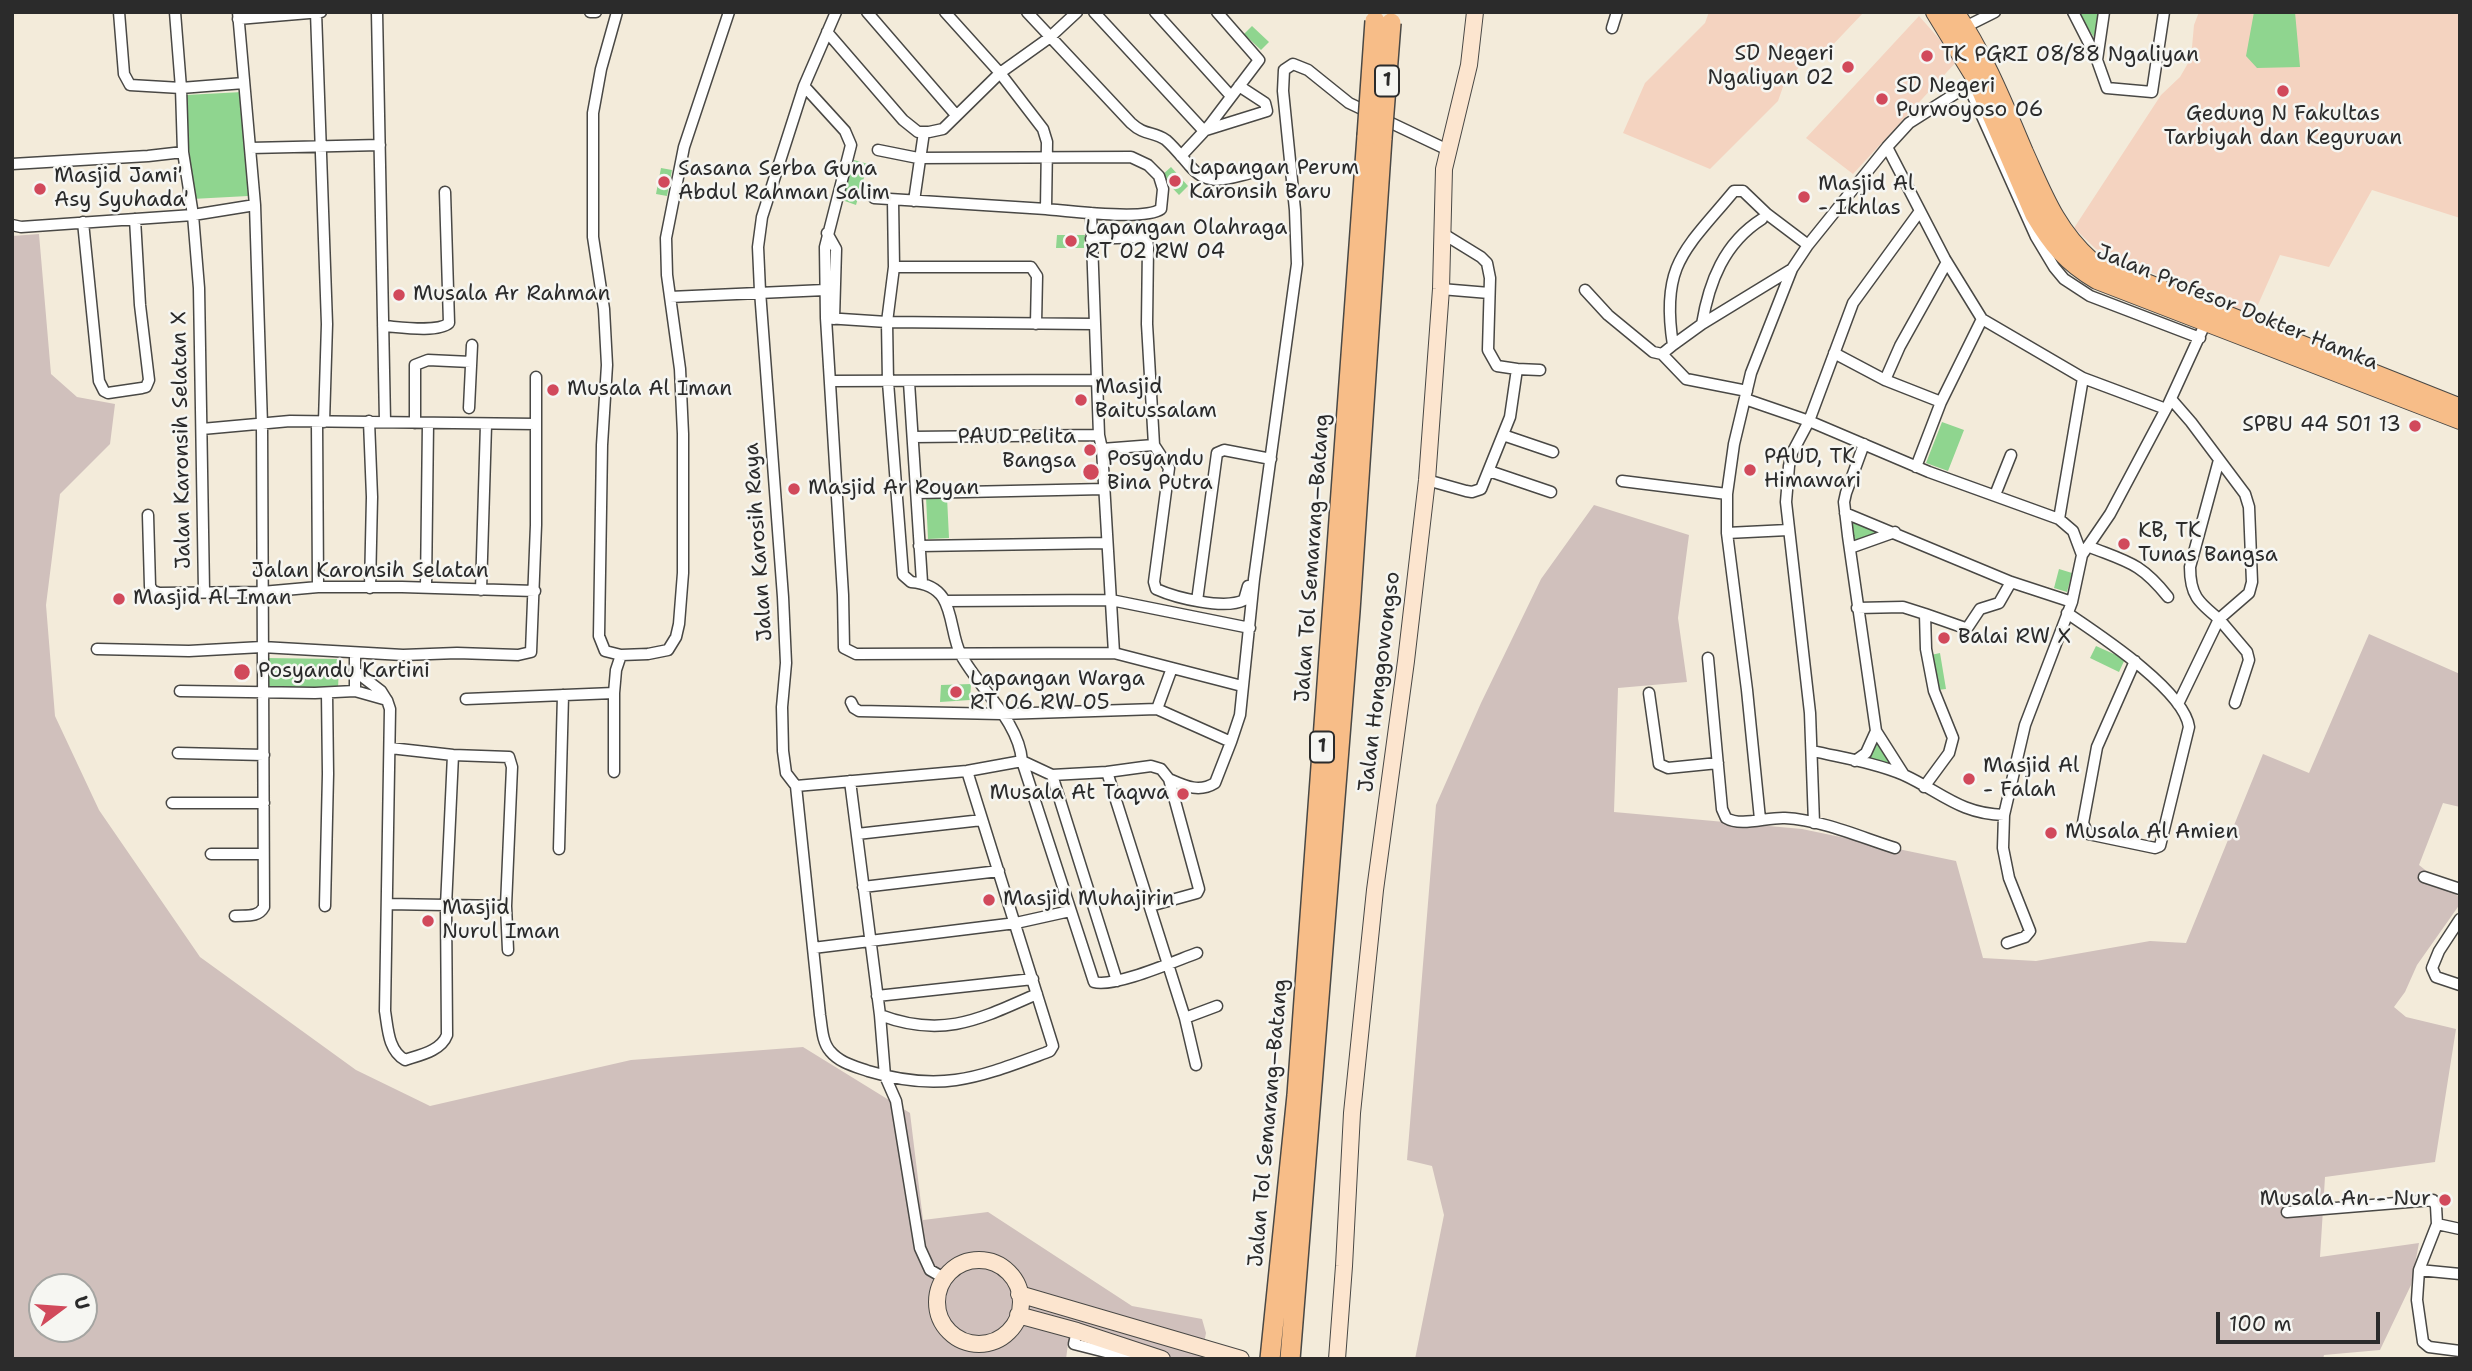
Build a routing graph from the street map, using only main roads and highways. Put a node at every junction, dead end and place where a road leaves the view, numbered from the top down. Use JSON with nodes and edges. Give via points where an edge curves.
{"nodes":[{"id":1,"x":1935,"y":12,"type":"edge"},
{"id":2,"x":1383,"y":17,"type":"edge"},
{"id":3,"x":1960,"y":19,"type":"edge"},
{"id":4,"x":1978,"y":80,"type":"junction"},
{"id":5,"x":1375,"y":137,"type":"junction"},
{"id":6,"x":2460,"y":408,"type":"edge"},
{"id":7,"x":2460,"y":420,"type":"edge"},
{"id":8,"x":1270,"y":1359,"type":"edge"},
{"id":9,"x":1290,"y":1359,"type":"edge"}],
"edges":[{"from":1,"to":4,"type":"main road","name":"Jalan Profesor Dokter Hamka"},
{"from":2,"to":5,"type":"highway","name":"Jalan Tol Semarang–Batang","number":"1","bridge":true},
{"from":3,"to":4,"type":"main road","name":"Jalan Profesor Dokter Hamka"},
{"from":4,"to":6,"type":"main road","name":"Jalan Profesor Dokter Hamka","via":[[2049,210],[2072,244],[2091,261]]},
{"from":4,"to":7,"type":"main road","name":"Jalan Profesor Dokter Hamka","via":[[2034,214],[2076,268],[2203,330]]},
{"from":5,"to":8,"type":"highway","name":"Jalan Tol Semarang–Batang","number":"1","via":[[1297,1095]]},
{"from":5,"to":9,"type":"highway","name":"Jalan Tol Semarang–Batang","number":"1","via":[[1350,611]]}]}
